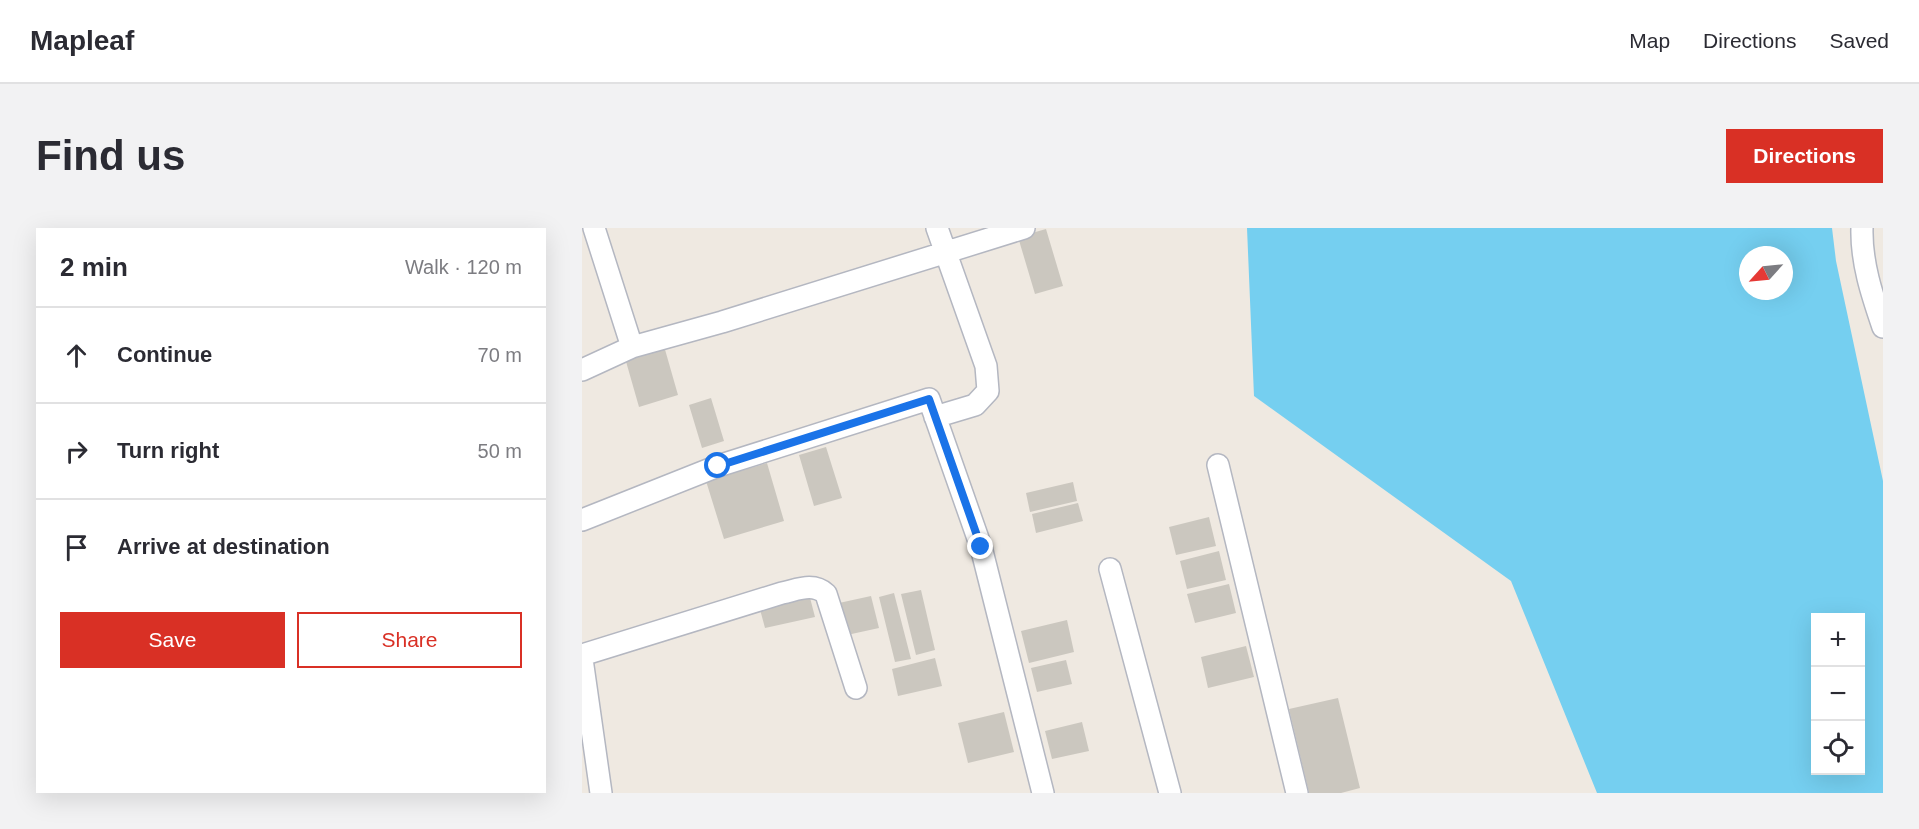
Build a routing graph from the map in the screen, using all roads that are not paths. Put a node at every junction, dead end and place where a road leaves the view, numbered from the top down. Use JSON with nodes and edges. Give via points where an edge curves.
{"nodes":[{"id":1,"x":594,"y":228,"type":"edge"},
{"id":2,"x":937,"y":228,"type":"edge"},
{"id":3,"x":1024,"y":228,"type":"edge"},
{"id":4,"x":1862,"y":228,"type":"edge"},
{"id":5,"x":945,"y":252,"type":"junction"},
{"id":6,"x":1883,"y":327,"type":"edge"},
{"id":7,"x":632,"y":347,"type":"junction"},
{"id":8,"x":582,"y":370,"type":"edge"},
{"id":9,"x":935,"y":417,"type":"junction"},
{"id":10,"x":1218,"y":465,"type":"dead end"},
{"id":11,"x":582,"y":520,"type":"edge"},
{"id":12,"x":1110,"y":569,"type":"dead end"},
{"id":13,"x":582,"y":657,"type":"edge"},
{"id":14,"x":856,"y":688,"type":"dead end"},
{"id":15,"x":601,"y":793,"type":"edge"},
{"id":16,"x":1043,"y":793,"type":"edge"},
{"id":17,"x":1170,"y":793,"type":"edge"},
{"id":18,"x":1297,"y":793,"type":"edge"}],
"edges":[{"from":1,"to":7,"type":"street"},
{"from":2,"to":5,"type":"street"},
{"from":3,"to":5,"type":"street"},
{"from":4,"to":6,"type":"street","via":[[1872,295]]},
{"from":5,"to":7,"type":"street"},
{"from":5,"to":9,"type":"street","via":[[986,366],[988,392],[975,405]]},
{"from":7,"to":8,"type":"street"},
{"from":9,"to":11,"type":"street","via":[[929,399],[718,466]]},
{"from":9,"to":16,"type":"street","via":[[981,547]]},
{"from":10,"to":18,"type":"street"},
{"from":12,"to":17,"type":"street"},
{"from":13,"to":14,"type":"street","via":[[782,593],[813,587],[826,594]]},
{"from":13,"to":15,"type":"street"}]}
